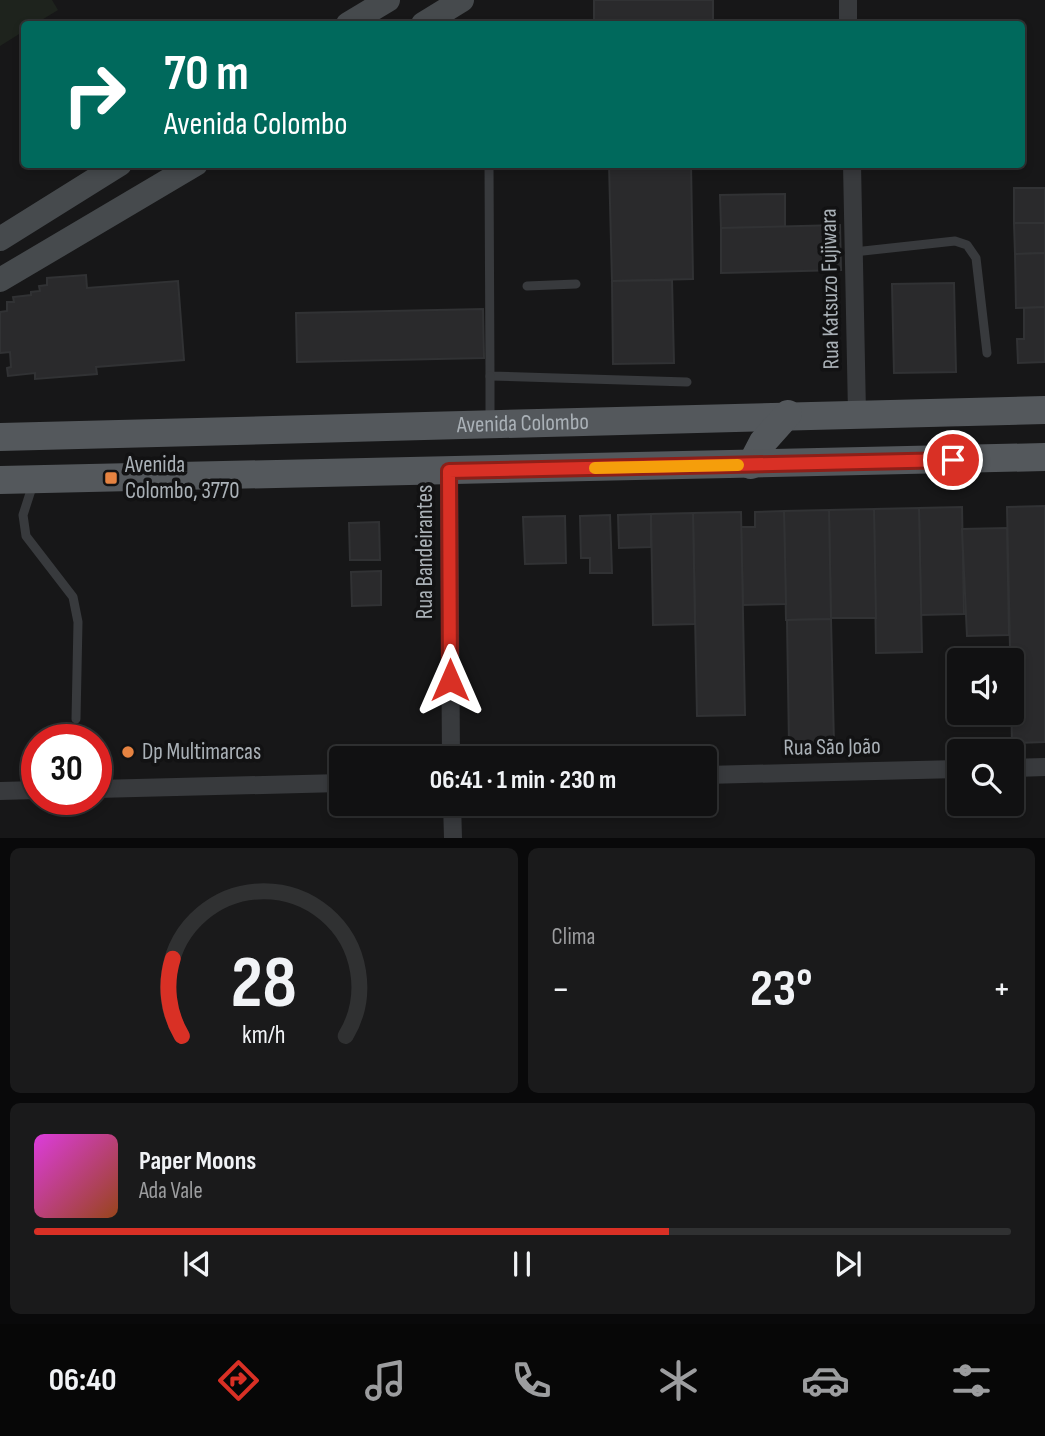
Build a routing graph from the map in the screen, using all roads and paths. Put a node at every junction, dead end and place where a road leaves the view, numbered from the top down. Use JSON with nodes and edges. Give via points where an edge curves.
{"nodes":[{"id":1,"x":388,"y":0,"type":"edge"},
{"id":2,"x":463,"y":0,"type":"edge"},
{"id":3,"x":848,"y":0,"type":"edge"},
{"id":4,"x":353,"y":21,"type":"edge"},
{"id":5,"x":428,"y":21,"type":"edge"},
{"id":6,"x":848,"y":21,"type":"edge"},
{"id":7,"x":114,"y":168,"type":"edge"},
{"id":8,"x":489,"y":168,"type":"edge"},
{"id":9,"x":852,"y":168,"type":"edge"},
{"id":10,"x":180,"y":169,"type":"edge"},
{"id":11,"x":0,"y":239,"type":"edge"},
{"id":12,"x":853,"y":253,"type":"junction"},
{"id":13,"x":0,"y":281,"type":"edge"},
{"id":14,"x":576,"y":284,"type":"dead end"},
{"id":15,"x":527,"y":286,"type":"dead end"},
{"id":16,"x":987,"y":353,"type":"dead end"},
{"id":17,"x":490,"y":376,"type":"junction"},
{"id":18,"x":687,"y":382,"type":"dead end"},
{"id":19,"x":1045,"y":410,"type":"edge"},
{"id":20,"x":857,"y":413,"type":"junction"},
{"id":21,"x":788,"y":414,"type":"junction"},
{"id":22,"x":490,"y":425,"type":"junction"},
{"id":23,"x":100,"y":434,"type":"junction"},
{"id":24,"x":0,"y":437,"type":"edge"},
{"id":25,"x":1045,"y":457,"type":"edge"},
{"id":26,"x":751,"y":465,"type":"junction"},
{"id":27,"x":449,"y":471,"type":"junction"},
{"id":28,"x":35,"y":479,"type":"junction"},
{"id":29,"x":0,"y":480,"type":"edge"},
{"id":30,"x":76,"y":719,"type":"dead end"},
{"id":31,"x":451,"y":746,"type":"edge"},
{"id":32,"x":1045,"y":767,"type":"edge"},
{"id":33,"x":1024,"y":768,"type":"edge"},
{"id":34,"x":947,"y":769,"type":"edge"},
{"id":35,"x":717,"y":775,"type":"edge"},
{"id":36,"x":329,"y":783,"type":"edge"},
{"id":37,"x":112,"y":789,"type":"edge"},
{"id":38,"x":21,"y":790,"type":"edge"},
{"id":39,"x":0,"y":791,"type":"edge"},
{"id":40,"x":452,"y":816,"type":"edge"},
{"id":41,"x":453,"y":838,"type":"edge"}],
"edges":[{"from":1,"to":4,"type":"main road"},
{"from":2,"to":5,"type":"main road"},
{"from":3,"to":6,"type":"street"},
{"from":7,"to":11,"type":"main road"},
{"from":8,"to":17,"type":"lane"},
{"from":9,"to":12,"type":"street","name":"Rua Katsuzo Fujiwara"},
{"from":10,"to":13,"type":"main road"},
{"from":12,"to":16,"type":"lane","via":[[955,241],[967,245],[976,258]]},
{"from":12,"to":20,"type":"street","name":"Rua Katsuzo Fujiwara"},
{"from":14,"to":15,"type":"lane"},
{"from":17,"to":18,"type":"lane"},
{"from":17,"to":22,"type":"lane"},
{"from":19,"to":20,"type":"main road","name":"Avenida Colombo"},
{"from":20,"to":21,"type":"main road","name":"Avenida Colombo"},
{"from":21,"to":22,"type":"main road","name":"Avenida Colombo"},
{"from":21,"to":26,"type":"main road","via":[[763,442]]},
{"from":22,"to":23,"type":"main road","name":"Avenida Colombo"},
{"from":23,"to":24,"type":"main road","name":"Avenida Colombo"},
{"from":23,"to":28,"type":"main road","via":[[58,456]]},
{"from":25,"to":26,"type":"main road","name":"Avenida Colombo"},
{"from":26,"to":27,"type":"main road","name":"Avenida Colombo"},
{"from":27,"to":28,"type":"main road","name":"Avenida Colombo"},
{"from":27,"to":31,"type":"street","name":"Rua Bandeirantes"},
{"from":28,"to":29,"type":"main road","name":"Avenida Colombo"},
{"from":28,"to":30,"type":"lane","via":[[23,515],[26,536],[73,597],[78,622]]},
{"from":32,"to":33,"type":"street"},
{"from":34,"to":35,"type":"street","name":"Rua São João"},
{"from":36,"to":37,"type":"street"},
{"from":38,"to":39,"type":"street"},
{"from":40,"to":41,"type":"street"}]}
